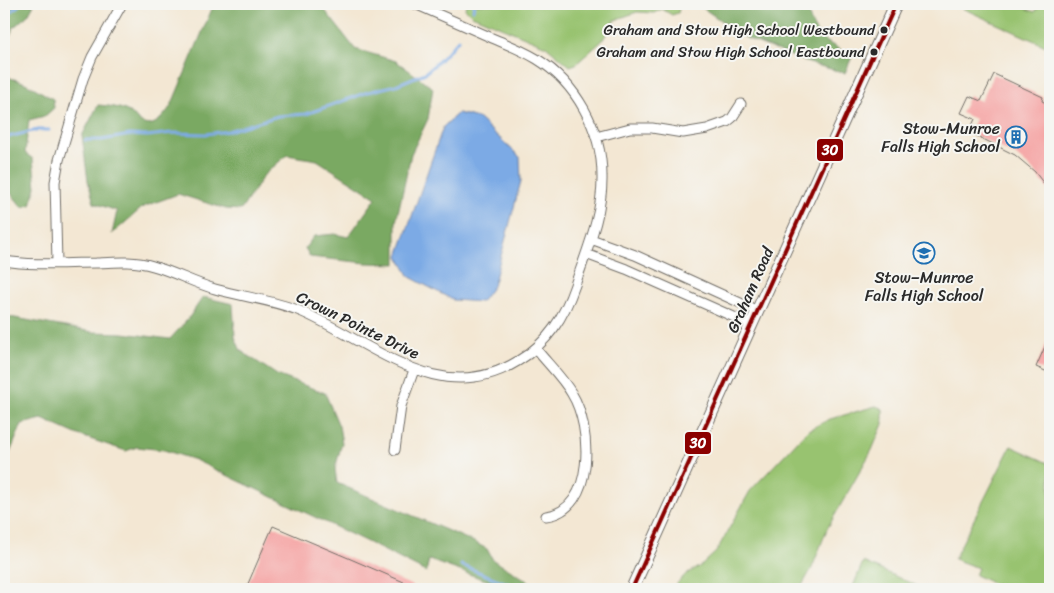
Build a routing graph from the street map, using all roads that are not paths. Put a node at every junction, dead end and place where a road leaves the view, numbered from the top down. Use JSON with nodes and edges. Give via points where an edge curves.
{"nodes":[{"id":1,"x":122,"y":4,"type":"edge"},
{"id":2,"x":415,"y":4,"type":"edge"},
{"id":3,"x":896,"y":4,"type":"edge"},
{"id":4,"x":741,"y":104,"type":"dead end"},
{"id":5,"x":596,"y":137,"type":"junction"},
{"id":6,"x":591,"y":239,"type":"junction"},
{"id":7,"x":586,"y":254,"type":"junction"},
{"id":8,"x":4,"y":261,"type":"edge"},
{"id":9,"x":652,"y":262,"type":"junction"},
{"id":10,"x":57,"y":264,"type":"junction"},
{"id":11,"x":646,"y":277,"type":"junction"},
{"id":12,"x":703,"y":286,"type":"junction"},
{"id":13,"x":697,"y":300,"type":"junction"},
{"id":14,"x":758,"y":310,"type":"junction"},
{"id":15,"x":752,"y":325,"type":"junction"},
{"id":16,"x":536,"y":349,"type":"junction"},
{"id":17,"x":414,"y":370,"type":"junction"},
{"id":18,"x":395,"y":450,"type":"dead end"},
{"id":19,"x":546,"y":516,"type":"dead end"},
{"id":20,"x":632,"y":589,"type":"edge"}],
"edges":[{"from":1,"to":10,"type":"street","via":[[83,79],[59,160],[56,182]]},
{"from":2,"to":5,"type":"street","name":"Crown Pointe Drive","via":[[538,60],[552,70],[576,96]]},
{"from":3,"to":14,"type":"main road","name":"Graham Road"},
{"from":4,"to":5,"type":"street","via":[[727,122],[707,130],[683,133],[630,128]]},
{"from":5,"to":6,"type":"street","name":"Crown Pointe Drive","via":[[602,185]]},
{"from":6,"to":7,"type":"street","name":"Crown Pointe Drive"},
{"from":6,"to":9,"type":"street"},
{"from":7,"to":11,"type":"street"},
{"from":7,"to":16,"type":"street","name":"Crown Pointe Drive","via":[[565,311],[554,330]]},
{"from":8,"to":10,"type":"street","name":"Crown Pointe Drive"},
{"from":9,"to":11,"type":"street"},
{"from":9,"to":12,"type":"street"},
{"from":10,"to":17,"type":"street","name":"Crown Pointe Drive","via":[[124,262],[149,265],[206,287],[294,309]]},
{"from":11,"to":13,"type":"street"},
{"from":12,"to":13,"type":"street"},
{"from":12,"to":14,"type":"street"},
{"from":13,"to":15,"type":"street"},
{"from":14,"to":15,"type":"main road","name":"Graham Road"},
{"from":15,"to":20,"type":"main road","name":"Graham Road"},
{"from":16,"to":17,"type":"street","name":"Crown Pointe Drive","via":[[503,370],[475,378],[452,378]]},
{"from":16,"to":19,"type":"street","via":[[572,394],[581,416],[587,450],[575,496],[564,509]]},
{"from":17,"to":18,"type":"street","via":[[401,406]]}]}
